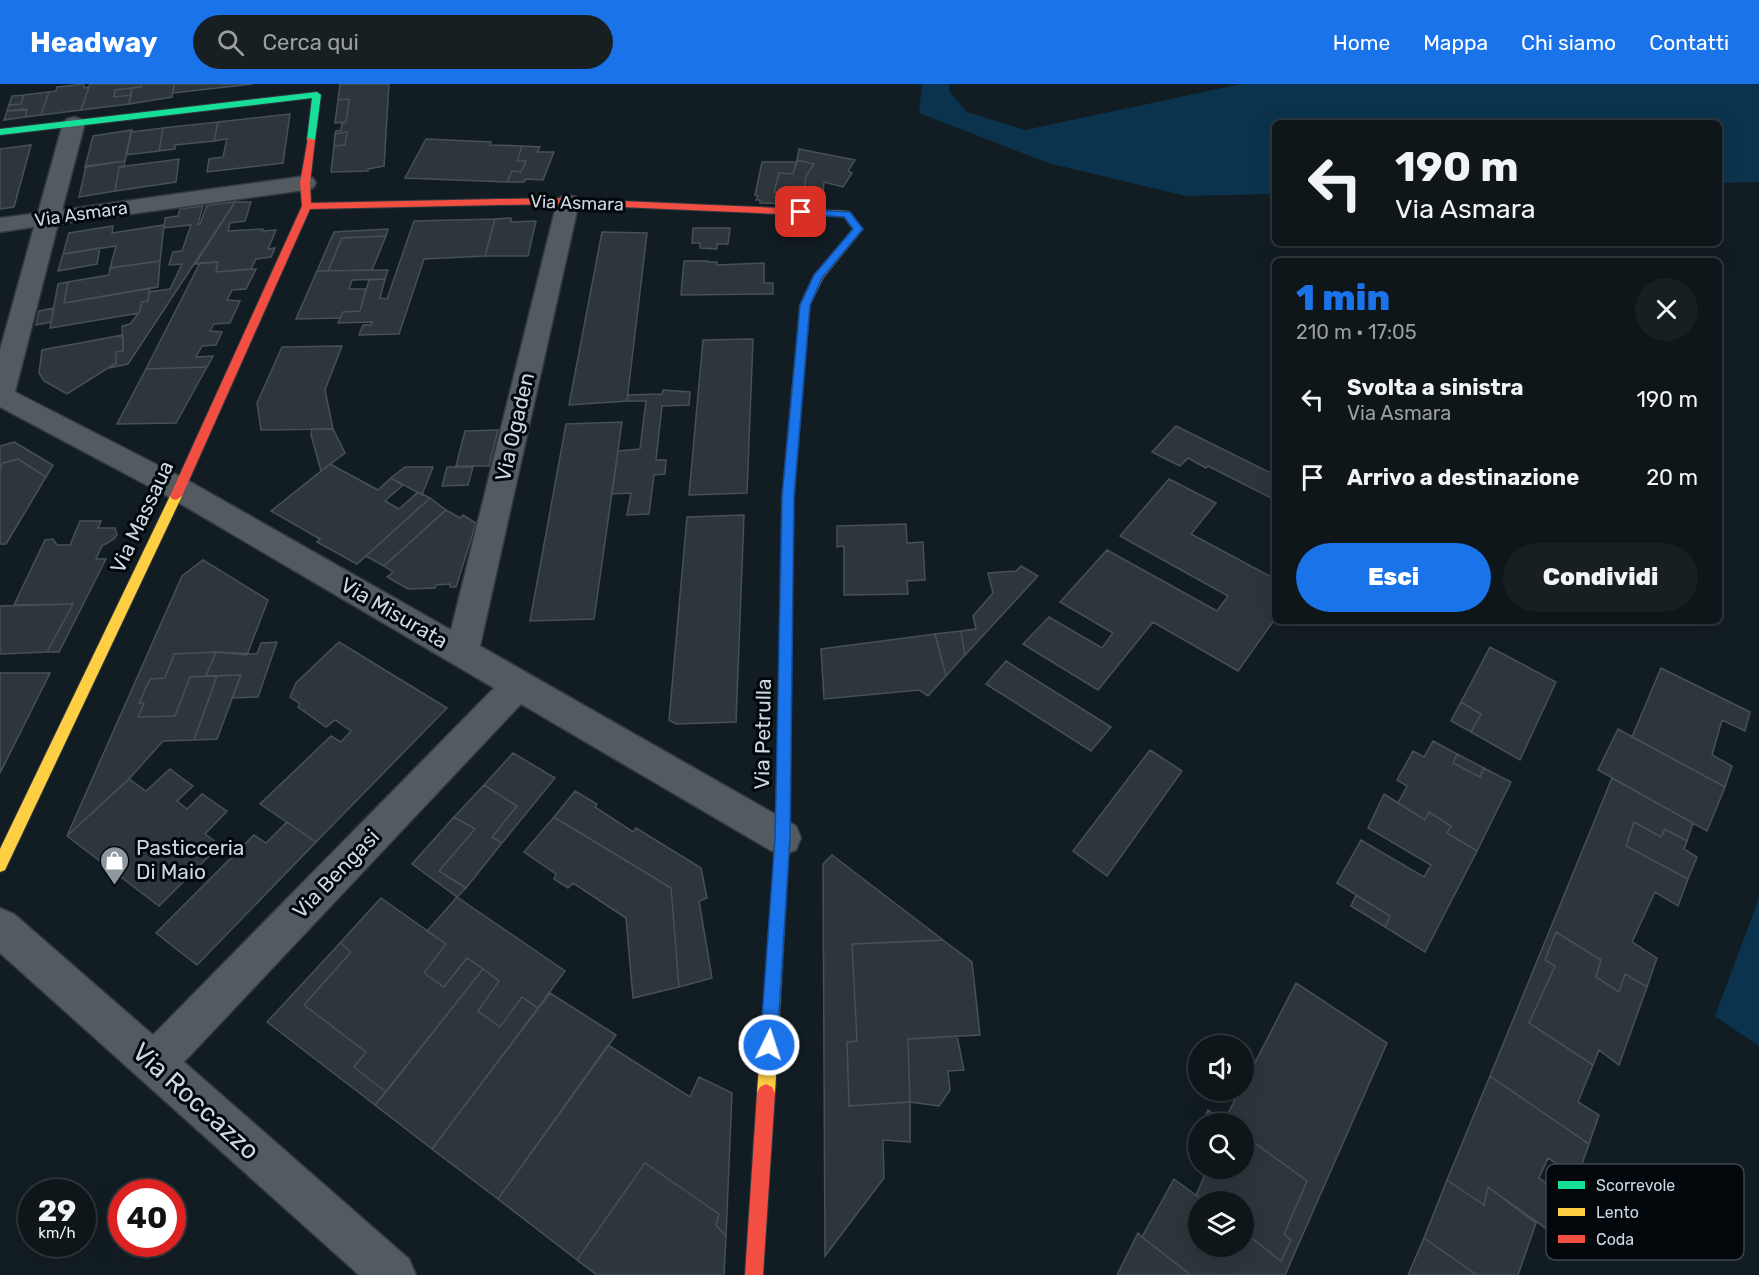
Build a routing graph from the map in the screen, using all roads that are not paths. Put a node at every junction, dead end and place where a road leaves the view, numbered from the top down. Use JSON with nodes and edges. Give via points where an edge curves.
{"nodes":[{"id":1,"x":74,"y":123,"type":"junction"},
{"id":2,"x":0,"y":132,"type":"edge"},
{"id":3,"x":306,"y":194,"type":"junction"},
{"id":4,"x":568,"y":202,"type":"junction"},
{"id":5,"x":847,"y":214,"type":"joint"},
{"id":6,"x":49,"y":218,"type":"junction"},
{"id":7,"x":0,"y":225,"type":"edge"},
{"id":8,"x":1,"y":397,"type":"edge"},
{"id":9,"x":179,"y":489,"type":"junction"},
{"id":10,"x":462,"y":653,"type":"junction"},
{"id":11,"x":518,"y":685,"type":"junction"},
{"id":12,"x":783,"y":838,"type":"junction"},
{"id":13,"x":0,"y":866,"type":"edge"},
{"id":14,"x":0,"y":927,"type":"edge"},
{"id":15,"x":154,"y":1064,"type":"junction"},
{"id":16,"x":393,"y":1275,"type":"edge"},
{"id":17,"x":754,"y":1275,"type":"edge"}],
"edges":[{"from":1,"to":2,"type":"street"},
{"from":1,"to":3,"type":"street","name":"Via Massaua","via":[[317,95]]},
{"from":1,"to":6,"type":"street"},
{"from":3,"to":4,"type":"street","name":"Via Asmara"},
{"from":3,"to":6,"type":"street","name":"Via Asmara"},
{"from":3,"to":9,"type":"street","name":"Via Massaua"},
{"from":4,"to":5,"type":"street","name":"Via Asmara"},
{"from":4,"to":10,"type":"street","name":"Via Ogaden"},
{"from":5,"to":12,"type":"street","name":"Via Petrulla","via":[[858,229],[818,277],[805,305],[788,497]]},
{"from":6,"to":7,"type":"street","name":"Via Asmara"},
{"from":6,"to":8,"type":"street"},
{"from":8,"to":9,"type":"street","name":"Via Misurata"},
{"from":9,"to":10,"type":"street","name":"Via Misurata"},
{"from":9,"to":13,"type":"street","name":"Via Massaua"},
{"from":10,"to":11,"type":"street","name":"Via Misurata"},
{"from":11,"to":12,"type":"street","name":"Via Misurata"},
{"from":11,"to":15,"type":"street","name":"Via Bengasi"},
{"from":12,"to":17,"type":"street","name":"Via Petrulla"},
{"from":14,"to":15,"type":"street","name":"Via Roccazzo"},
{"from":15,"to":16,"type":"street","name":"Via Roccazzo"}]}
